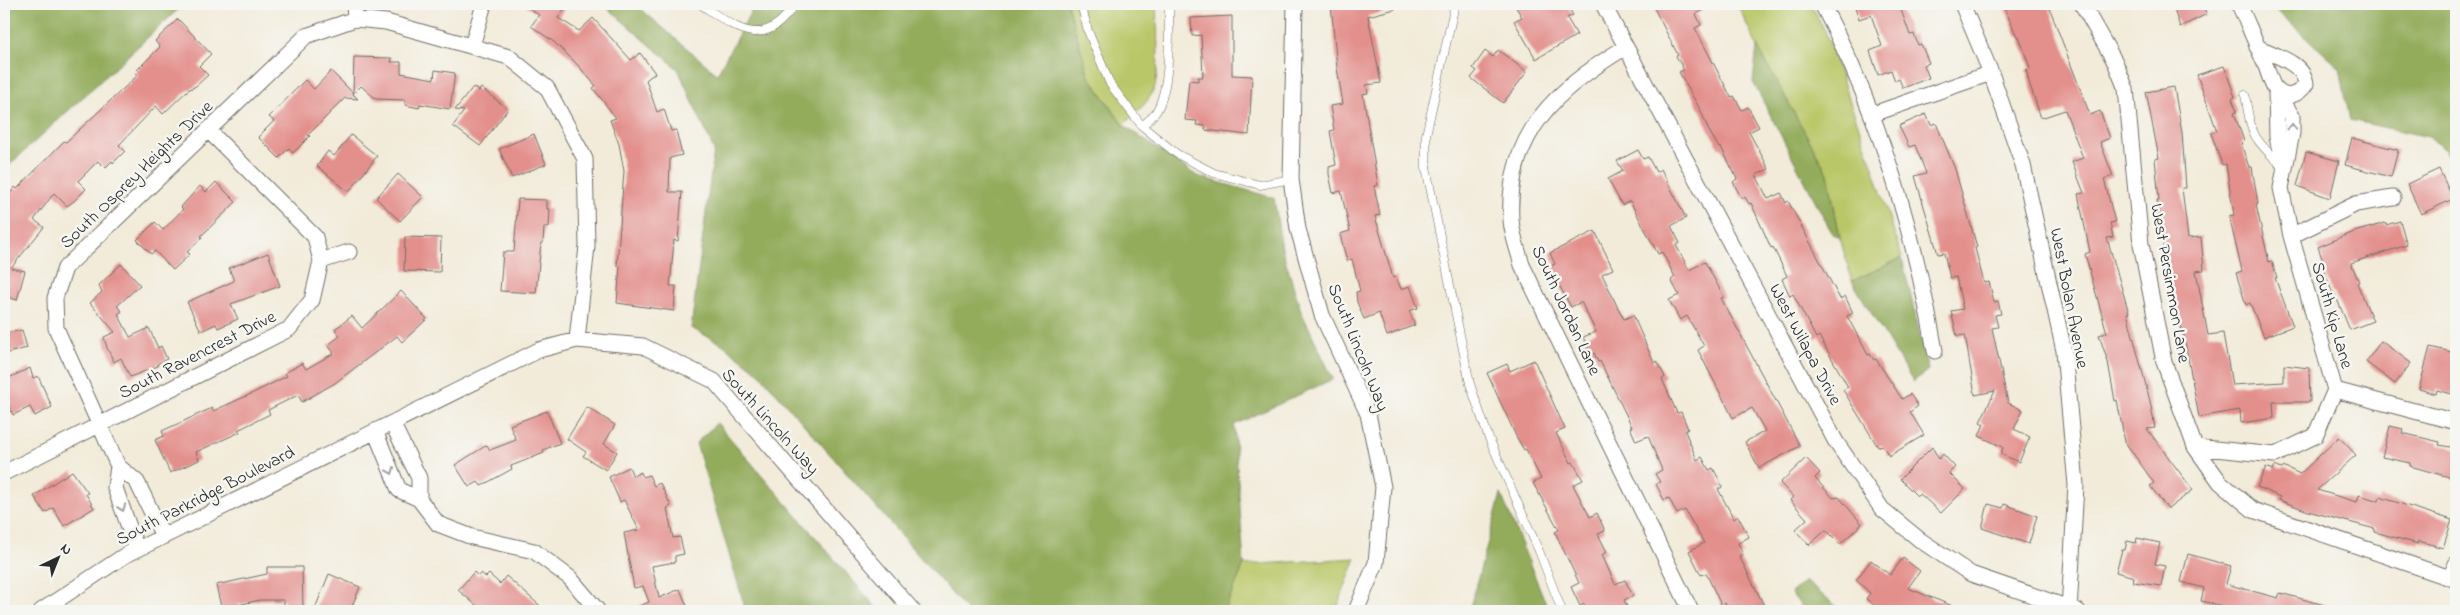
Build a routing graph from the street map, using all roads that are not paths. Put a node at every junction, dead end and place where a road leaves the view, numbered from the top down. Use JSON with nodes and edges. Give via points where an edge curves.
{"nodes":[{"id":1,"x":354,"y":4,"type":"edge"},
{"id":2,"x":484,"y":4,"type":"edge"},
{"id":3,"x":794,"y":4,"type":"edge"},
{"id":4,"x":1081,"y":4,"type":"edge"},
{"id":5,"x":1169,"y":4,"type":"edge"},
{"id":6,"x":1295,"y":4,"type":"edge"},
{"id":7,"x":1455,"y":4,"type":"edge"},
{"id":8,"x":1603,"y":4,"type":"edge"},
{"id":9,"x":1822,"y":4,"type":"edge"},
{"id":10,"x":1962,"y":4,"type":"edge"},
{"id":11,"x":2082,"y":4,"type":"edge"},
{"id":12,"x":2239,"y":4,"type":"edge"},
{"id":13,"x":703,"y":6,"type":"dead end"},
{"id":14,"x":355,"y":19,"type":"junction"},
{"id":15,"x":472,"y":46,"type":"junction"},
{"id":16,"x":2257,"y":47,"type":"junction"},
{"id":17,"x":1626,"y":48,"type":"junction"},
{"id":18,"x":1990,"y":73,"type":"junction"},
{"id":19,"x":2276,"y":90,"type":"junction"},
{"id":20,"x":2245,"y":95,"type":"dead end"},
{"id":21,"x":1873,"y":114,"type":"junction"},
{"id":22,"x":1142,"y":126,"type":"junction"},
{"id":23,"x":208,"y":130,"type":"junction"},
{"id":24,"x":2284,"y":168,"type":"junction"},
{"id":25,"x":1291,"y":179,"type":"junction"},
{"id":26,"x":2393,"y":198,"type":"dead end"},
{"id":27,"x":2291,"y":236,"type":"junction"},
{"id":28,"x":349,"y":252,"type":"dead end"},
{"id":29,"x":321,"y":261,"type":"junction"},
{"id":30,"x":577,"y":340,"type":"junction"},
{"id":31,"x":1935,"y":351,"type":"dead end"},
{"id":32,"x":2335,"y":390,"type":"junction"},
{"id":33,"x":2456,"y":422,"type":"edge"},
{"id":34,"x":392,"y":423,"type":"junction"},
{"id":35,"x":100,"y":425,"type":"junction"},
{"id":36,"x":375,"y":431,"type":"junction"},
{"id":37,"x":2195,"y":446,"type":"junction"},
{"id":38,"x":118,"y":466,"type":"junction"},
{"id":39,"x":4,"y":473,"type":"edge"},
{"id":40,"x":419,"y":499,"type":"junction"},
{"id":41,"x":163,"y":536,"type":"junction"},
{"id":42,"x":137,"y":549,"type":"junction"},
{"id":43,"x":2456,"y":564,"type":"edge"},
{"id":44,"x":2453,"y":579,"type":"edge"},
{"id":45,"x":2072,"y":610,"type":"edge"},
{"id":46,"x":40,"y":611,"type":"edge"},
{"id":47,"x":598,"y":611,"type":"edge"},
{"id":48,"x":913,"y":611,"type":"edge"},
{"id":49,"x":1356,"y":611,"type":"edge"},
{"id":50,"x":1562,"y":611,"type":"edge"},
{"id":51,"x":1691,"y":611,"type":"edge"}],
"edges":[{"from":1,"to":14,"type":"street"},
{"from":2,"to":15,"type":"street"},
{"from":3,"to":13,"type":"lane","via":[[774,26],[760,32],[740,30]]},
{"from":4,"to":22,"type":"lane","via":[[1088,31],[1110,84]]},
{"from":5,"to":22,"type":"lane","via":[[1166,82],[1156,111]]},
{"from":6,"to":25,"type":"street","name":"South Lincoln Way"},
{"from":7,"to":50,"type":"lane","via":[[1426,136],[1426,168],[1470,384],[1488,436]]},
{"from":8,"to":17,"type":"street","name":"West Wilapa Drive"},
{"from":9,"to":21,"type":"street"},
{"from":10,"to":18,"type":"street","name":"West Bolan Avenue"},
{"from":11,"to":37,"type":"street","name":"West Persimmon Lane","via":[[2115,62],[2126,89],[2142,244],[2164,362]]},
{"from":12,"to":16,"type":"street","name":"South Kip Lane"},
{"from":14,"to":15,"type":"street","via":[[386,22]]},
{"from":14,"to":23,"type":"street","name":"South Osprey Heights Drive","via":[[306,36]]},
{"from":15,"to":30,"type":"street","via":[[509,57],[547,88],[585,159],[587,246]]},
{"from":16,"to":19,"type":"street","name":"South Kip Lane"},
{"from":16,"to":19,"type":"street","via":[[2297,67],[2305,75],[2306,84],[2293,96]]},
{"from":17,"to":45,"type":"street","name":"West Wilapa Drive","via":[[1836,442],[1882,508],[1920,540],[1971,574]]},
{"from":17,"to":51,"type":"street","name":"South Jordan Lane","via":[[1588,70],[1557,97],[1528,134],[1512,183],[1511,222],[1522,265]]},
{"from":18,"to":21,"type":"street"},
{"from":18,"to":45,"type":"street","name":"West Bolan Avenue","via":[[2023,165],[2064,351],[2076,486]]},
{"from":19,"to":24,"type":"street","name":"South Kip Lane","via":[[2277,137]]},
{"from":20,"to":24,"type":"lane","via":[[2252,133]]},
{"from":21,"to":31,"type":"street","via":[[1905,216]]},
{"from":22,"to":25,"type":"lane","via":[[1177,154],[1214,173],[1260,185]]},
{"from":23,"to":29,"type":"street","name":"South Ravencrest Drive","via":[[315,237]]},
{"from":23,"to":35,"type":"street","name":"South Osprey Heights Drive","via":[[65,268],[54,298],[56,328]]},
{"from":24,"to":27,"type":"street","name":"South Kip Lane","via":[[2281,188]]},
{"from":25,"to":49,"type":"street","name":"South Lincoln Way","via":[[1298,229],[1322,315],[1368,414],[1383,488],[1376,563]]},
{"from":26,"to":27,"type":"street","via":[[2356,204]]},
{"from":27,"to":32,"type":"street","name":"South Kip Lane"},
{"from":28,"to":29,"type":"street"},
{"from":29,"to":35,"type":"street","name":"South Ravencrest Drive","via":[[312,300],[290,329]]},
{"from":30,"to":34,"type":"street","name":"South Lincoln Way","via":[[539,350]]},
{"from":30,"to":48,"type":"street","name":"South Lincoln Way","via":[[643,346],[714,381]]},
{"from":32,"to":33,"type":"street"},
{"from":32,"to":37,"type":"street","name":"South Kip Lane","via":[[2315,436],[2275,455]]},
{"from":34,"to":36,"type":"street","name":"South Parkridge Boulevard"},
{"from":34,"to":40,"type":"street","via":[[419,478]]},
{"from":35,"to":38,"type":"street","name":"South Osprey Heights Drive"},
{"from":35,"to":39,"type":"street","name":"South Ravencrest Drive"},
{"from":36,"to":40,"type":"street","one_way":true,"via":[[399,490]]},
{"from":36,"to":41,"type":"street","name":"South Parkridge Boulevard"},
{"from":37,"to":44,"type":"street","name":"West Persimmon Lane","via":[[2220,482],[2253,510]]},
{"from":38,"to":41,"type":"street","name":"South Osprey Heights Drive","via":[[137,482]]},
{"from":38,"to":42,"type":"street","name":"South Osprey Heights Drive","one_way":true,"via":[[115,488]]},
{"from":40,"to":47,"type":"street","via":[[438,524],[472,537],[534,552],[570,578]]},
{"from":41,"to":42,"type":"street","name":"South Parkridge Boulevard"},
{"from":42,"to":46,"type":"street","name":"South Parkridge Boulevard"},
{"from":43,"to":44,"type":"street"}]}
